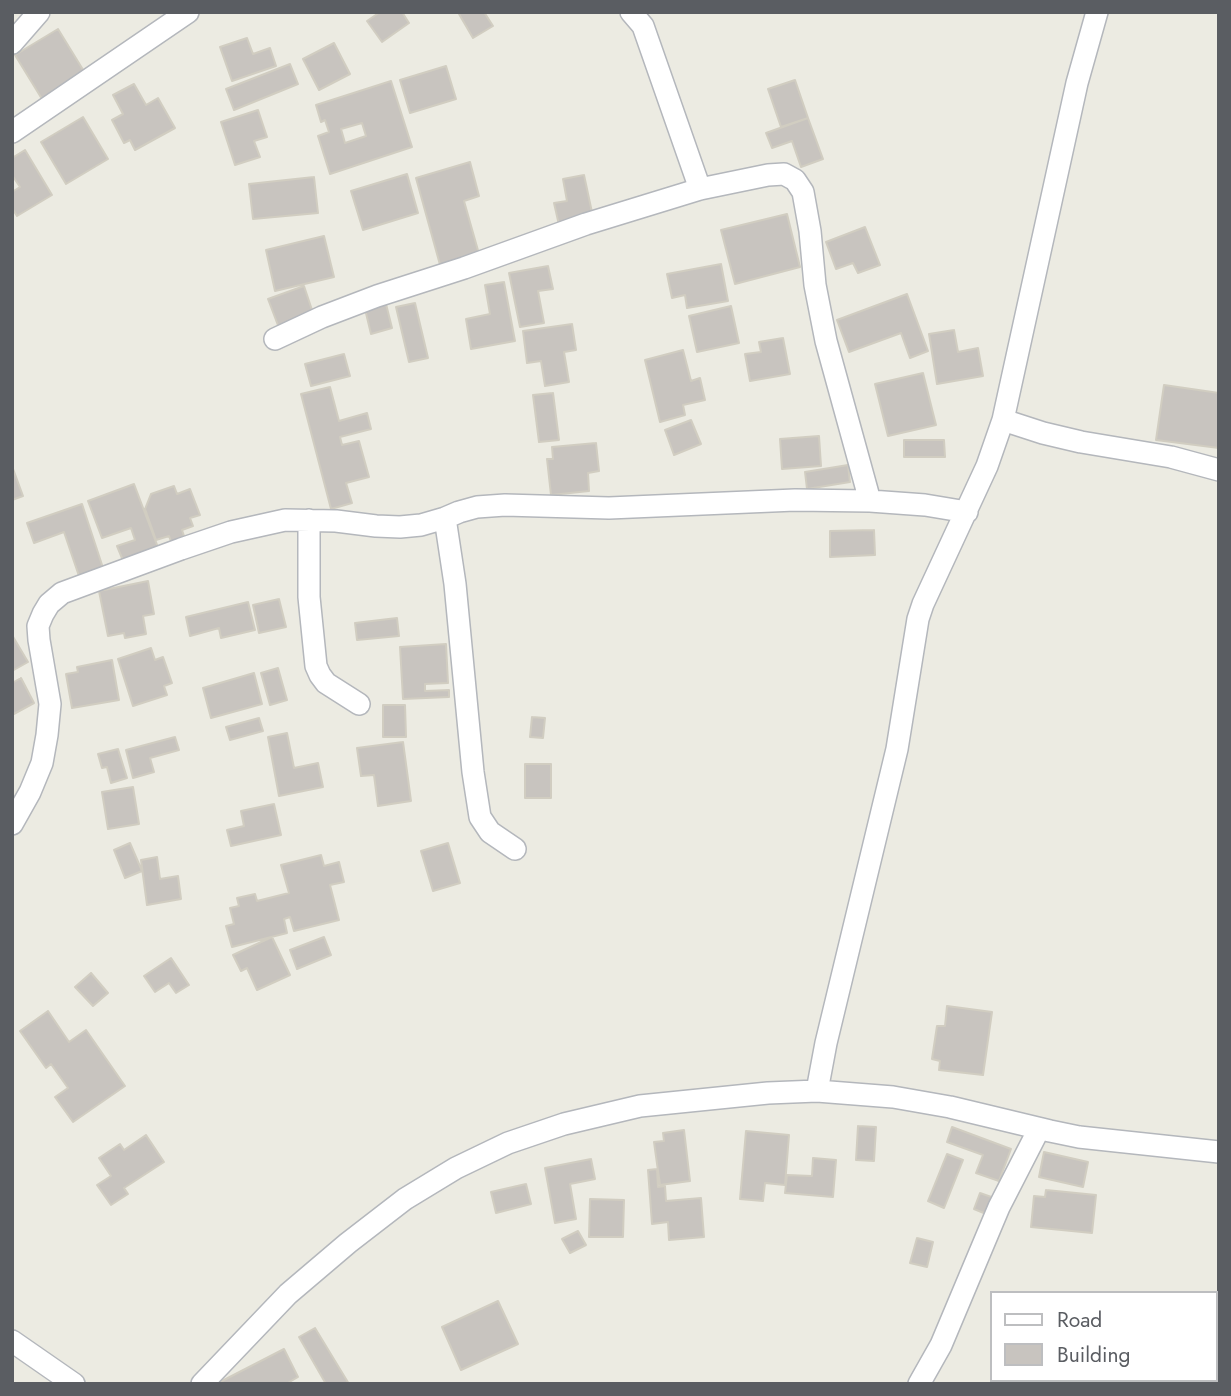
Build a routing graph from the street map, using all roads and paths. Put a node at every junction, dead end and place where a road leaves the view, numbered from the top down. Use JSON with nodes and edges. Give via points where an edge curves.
{"nodes":[{"id":1,"x":39,"y":12,"type":"edge"},
{"id":2,"x":188,"y":12,"type":"edge"},
{"id":3,"x":631,"y":12,"type":"edge"},
{"id":4,"x":1097,"y":12,"type":"edge"},
{"id":5,"x":12,"y":43,"type":"edge"},
{"id":6,"x":12,"y":132,"type":"edge"},
{"id":7,"x":700,"y":189,"type":"junction"},
{"id":8,"x":275,"y":339,"type":"dead end"},
{"id":9,"x":1003,"y":420,"type":"junction"},
{"id":10,"x":1219,"y":470,"type":"edge"},
{"id":11,"x":870,"y":501,"type":"junction"},
{"id":12,"x":967,"y":512,"type":"junction"},
{"id":13,"x":445,"y":518,"type":"junction"},
{"id":14,"x":309,"y":520,"type":"junction"},
{"id":15,"x":359,"y":704,"type":"dead end"},
{"id":16,"x":12,"y":824,"type":"edge"},
{"id":17,"x":515,"y":849,"type":"dead end"},
{"id":18,"x":817,"y":1091,"type":"junction"},
{"id":19,"x":1039,"y":1129,"type":"junction"},
{"id":20,"x":1219,"y":1152,"type":"edge"},
{"id":21,"x":12,"y":1341,"type":"edge"},
{"id":22,"x":74,"y":1384,"type":"edge"},
{"id":23,"x":202,"y":1384,"type":"edge"},
{"id":24,"x":919,"y":1384,"type":"edge"}],
"edges":[{"from":1,"to":5,"type":"street"},
{"from":2,"to":6,"type":"street"},
{"from":3,"to":7,"type":"street","via":[[643,26]]},
{"from":4,"to":9,"type":"street","via":[[1074,96]]},
{"from":7,"to":8,"type":"street","via":[[377,296]]},
{"from":7,"to":11,"type":"street","via":[[784,174],[803,192],[826,341]]},
{"from":9,"to":10,"type":"street","via":[[1081,442]]},
{"from":9,"to":12,"type":"street"},
{"from":11,"to":12,"type":"street"},
{"from":11,"to":13,"type":"street","via":[[609,508],[505,505],[477,507]]},
{"from":12,"to":18,"type":"street","via":[[918,619],[897,749]]},
{"from":13,"to":14,"type":"street","via":[[400,527]]},
{"from":13,"to":17,"type":"street","via":[[480,817],[490,832]]},
{"from":14,"to":15,"type":"street","via":[[309,597],[316,666],[326,683]]},
{"from":14,"to":16,"type":"street","via":[[285,520],[232,532],[62,593],[49,604],[38,626],[50,704],[47,735],[42,763]]},
{"from":18,"to":19,"type":"street","via":[[905,1099]]},
{"from":18,"to":23,"type":"street","via":[[640,1106],[508,1143],[405,1199],[288,1294]]},
{"from":19,"to":20,"type":"street"},
{"from":19,"to":24,"type":"street"},
{"from":21,"to":22,"type":"street"}]}
